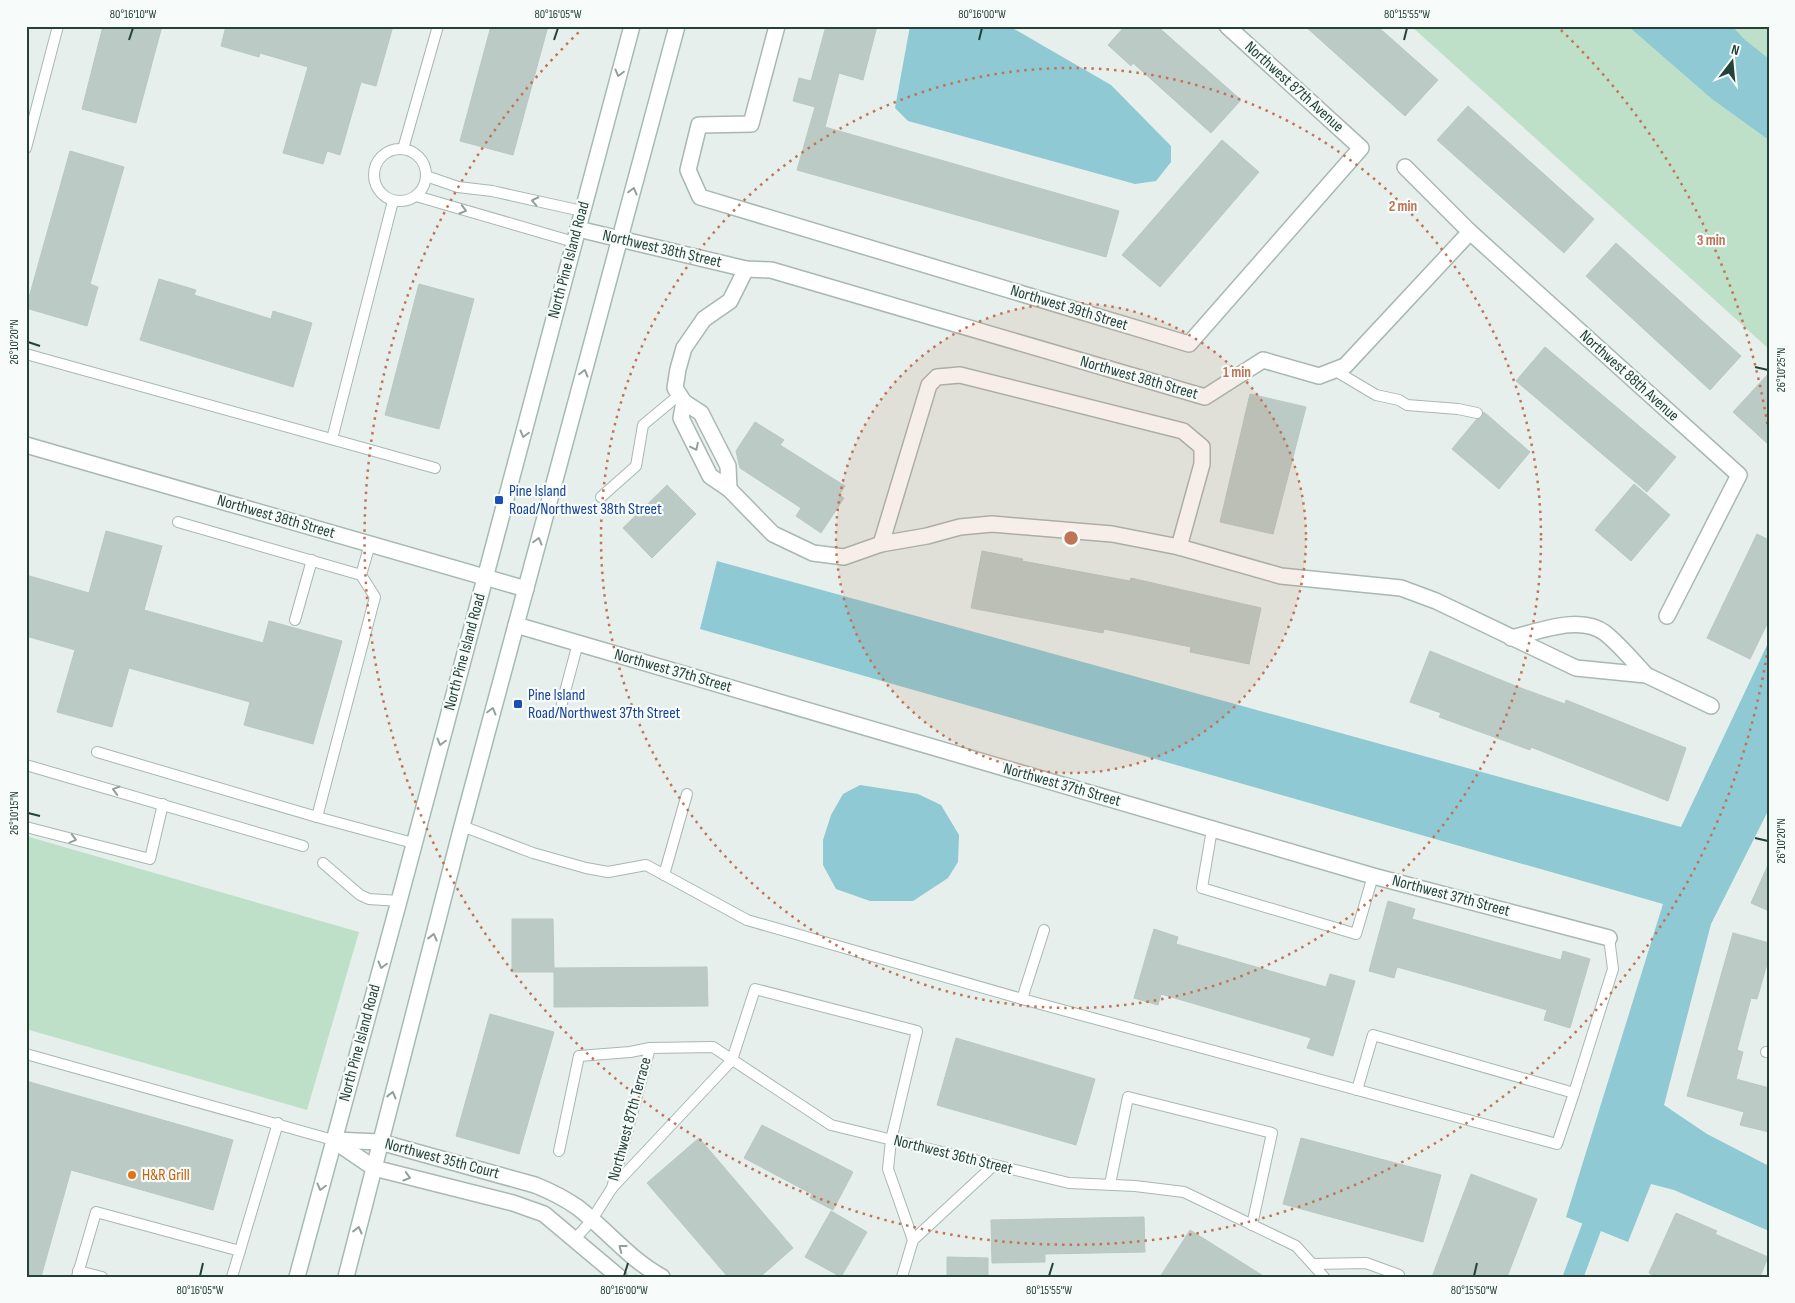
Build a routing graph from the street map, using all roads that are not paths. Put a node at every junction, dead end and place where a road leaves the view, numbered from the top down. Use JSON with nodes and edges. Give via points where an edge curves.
{"nodes":[{"id":1,"x":58,"y":26,"type":"edge"},
{"id":2,"x":438,"y":26,"type":"edge"},
{"id":3,"x":632,"y":26,"type":"edge"},
{"id":4,"x":677,"y":26,"type":"edge"},
{"id":5,"x":777,"y":26,"type":"edge"},
{"id":6,"x":1227,"y":26,"type":"edge"},
{"id":7,"x":26,"y":148,"type":"edge"},
{"id":8,"x":1361,"y":148,"type":"joint"},
{"id":9,"x":403,"y":149,"type":"junction"},
{"id":10,"x":1405,"y":167,"type":"dead end"},
{"id":11,"x":426,"y":176,"type":"junction"},
{"id":12,"x":416,"y":196,"type":"junction"},
{"id":13,"x":393,"y":201,"type":"junction"},
{"id":14,"x":582,"y":211,"type":"junction"},
{"id":15,"x":1470,"y":232,"type":"junction"},
{"id":16,"x":576,"y":236,"type":"junction"},
{"id":17,"x":620,"y":238,"type":"junction"},
{"id":18,"x":746,"y":269,"type":"junction"},
{"id":19,"x":26,"y":354,"type":"edge"},
{"id":20,"x":1334,"y":370,"type":"junction"},
{"id":21,"x":681,"y":399,"type":"junction"},
{"id":22,"x":1477,"y":413,"type":"dead end"},
{"id":23,"x":332,"y":439,"type":"junction"},
{"id":24,"x":26,"y":445,"type":"edge"},
{"id":25,"x":435,"y":468,"type":"dead end"},
{"id":26,"x":729,"y":489,"type":"junction"},
{"id":27,"x":601,"y":497,"type":"dead end"},
{"id":28,"x":178,"y":522,"type":"dead end"},
{"id":29,"x":370,"y":544,"type":"junction"},
{"id":30,"x":882,"y":544,"type":"junction"},
{"id":31,"x":1179,"y":547,"type":"junction"},
{"id":32,"x":312,"y":560,"type":"junction"},
{"id":33,"x":361,"y":575,"type":"junction"},
{"id":34,"x":486,"y":577,"type":"junction"},
{"id":35,"x":526,"y":588,"type":"junction"},
{"id":36,"x":1667,"y":616,"type":"dead end"},
{"id":37,"x":295,"y":620,"type":"dead end"},
{"id":38,"x":516,"y":625,"type":"junction"},
{"id":39,"x":1511,"y":638,"type":"junction"},
{"id":40,"x":578,"y":643,"type":"junction"},
{"id":41,"x":1646,"y":675,"type":"junction"},
{"id":42,"x":562,"y":703,"type":"dead end"},
{"id":43,"x":1711,"y":706,"type":"dead end"},
{"id":44,"x":96,"y":752,"type":"dead end"},
{"id":45,"x":26,"y":765,"type":"edge"},
{"id":46,"x":687,"y":794,"type":"dead end"},
{"id":47,"x":163,"y":804,"type":"junction"},
{"id":48,"x":317,"y":817,"type":"junction"},
{"id":49,"x":26,"y":826,"type":"edge"},
{"id":50,"x":462,"y":826,"type":"junction"},
{"id":51,"x":1212,"y":829,"type":"junction"},
{"id":52,"x":414,"y":843,"type":"junction"},
{"id":53,"x":303,"y":846,"type":"dead end"},
{"id":54,"x":323,"y":863,"type":"dead end"},
{"id":55,"x":664,"y":875,"type":"junction"},
{"id":56,"x":1373,"y":876,"type":"junction"},
{"id":57,"x":399,"y":901,"type":"junction"},
{"id":58,"x":1044,"y":930,"type":"dead end"},
{"id":59,"x":1609,"y":938,"type":"joint"},
{"id":60,"x":1022,"y":999,"type":"junction"},
{"id":61,"x":650,"y":1048,"type":"junction"},
{"id":62,"x":26,"y":1054,"type":"edge"},
{"id":63,"x":732,"y":1060,"type":"junction"},
{"id":64,"x":1357,"y":1090,"type":"junction"},
{"id":65,"x":1574,"y":1093,"type":"junction"},
{"id":66,"x":278,"y":1123,"type":"junction"},
{"id":67,"x":333,"y":1140,"type":"junction"},
{"id":68,"x":891,"y":1140,"type":"junction"},
{"id":69,"x":380,"y":1142,"type":"junction"},
{"id":70,"x":559,"y":1152,"type":"dead end"},
{"id":71,"x":994,"y":1165,"type":"junction"},
{"id":72,"x":374,"y":1168,"type":"junction"},
{"id":73,"x":1110,"y":1184,"type":"junction"},
{"id":74,"x":612,"y":1188,"type":"junction"},
{"id":75,"x":591,"y":1221,"type":"junction"},
{"id":76,"x":1252,"y":1225,"type":"junction"},
{"id":77,"x":575,"y":1239,"type":"junction"},
{"id":78,"x":913,"y":1240,"type":"junction"},
{"id":79,"x":240,"y":1251,"type":"junction"},
{"id":80,"x":1313,"y":1264,"type":"junction"},
{"id":81,"x":77,"y":1274,"type":"edge"},
{"id":82,"x":102,"y":1277,"type":"edge"},
{"id":83,"x":232,"y":1277,"type":"edge"},
{"id":84,"x":297,"y":1277,"type":"edge"},
{"id":85,"x":346,"y":1277,"type":"edge"},
{"id":86,"x":619,"y":1277,"type":"edge"},
{"id":87,"x":662,"y":1277,"type":"edge"},
{"id":88,"x":902,"y":1277,"type":"edge"},
{"id":89,"x":1324,"y":1277,"type":"edge"},
{"id":90,"x":1398,"y":1277,"type":"edge"}],
"edges":[{"from":1,"to":7,"type":"lane"},
{"from":2,"to":9,"type":"lane"},
{"from":3,"to":14,"type":"street","name":"North Pine Island Road","one_way":true},
{"from":17,"to":4,"type":"street","one_way":true},
{"from":5,"to":8,"type":"street","name":"Northwest 39th Street","via":[[751,124],[699,125],[688,170],[700,197],[1189,344]]},
{"from":6,"to":8,"type":"street","name":"Northwest 87th Avenue"},
{"from":9,"to":11,"type":"lane","via":[[418,156],[426,169]]},
{"from":9,"to":13,"type":"lane","via":[[386,152],[374,167],[375,184]]},
{"from":10,"to":15,"type":"street","name":"Northwest 88th Avenue"},
{"from":11,"to":12,"type":"lane","via":[[425,184]]},
{"from":14,"to":11,"type":"lane","one_way":true,"via":[[492,191],[458,187]]},
{"from":12,"to":13,"type":"lane"},
{"from":12,"to":16,"type":"lane","one_way":true},
{"from":13,"to":23,"type":"lane"},
{"from":14,"to":16,"type":"street","name":"North Pine Island Road"},
{"from":15,"to":20,"type":"street","name":"Northwest 38th Street","via":[[1345,366]]},
{"from":15,"to":36,"type":"street","name":"Northwest 88th Avenue","via":[[1739,475]]},
{"from":16,"to":17,"type":"street","name":"Northwest 38th Street"},
{"from":16,"to":34,"type":"street","name":"North Pine Island Road","one_way":true},
{"from":17,"to":18,"type":"street","name":"Northwest 38th Street"},
{"from":35,"to":17,"type":"street","one_way":true},
{"from":18,"to":20,"type":"street","name":"Northwest 38th Street","via":[[771,270],[1205,397],[1262,360],[1319,376]]},
{"from":18,"to":21,"type":"street","name":"Northwest 38th Street","via":[[730,301],[704,320],[684,348],[675,388]]},
{"from":19,"to":23,"type":"lane"},
{"from":20,"to":22,"type":"lane","via":[[1376,394],[1407,405]]},
{"from":21,"to":26,"type":"street","name":"Northwest 38th Street","one_way":true,"via":[[681,418],[710,476]]},
{"from":21,"to":26,"type":"street","via":[[701,413],[728,466]]},
{"from":21,"to":27,"type":"lane","via":[[643,425],[636,466]]},
{"from":23,"to":25,"type":"lane"},
{"from":24,"to":29,"type":"street","name":"Northwest 38th Street"},
{"from":26,"to":30,"type":"street","name":"Northwest 38th Street","via":[[773,534],[813,553],[844,557]]},
{"from":28,"to":32,"type":"lane"},
{"from":29,"to":33,"type":"lane"},
{"from":29,"to":34,"type":"street","name":"Northwest 38th Street"},
{"from":30,"to":31,"type":"street","name":"Northwest 38th Street","via":[[960,527],[992,524],[1112,534]]},
{"from":30,"to":31,"type":"street","via":[[929,385],[937,377],[960,375],[1183,431],[1202,447],[1202,464]]},
{"from":31,"to":39,"type":"street","name":"Northwest 38th Street","via":[[1281,576],[1401,588],[1436,601]]},
{"from":32,"to":33,"type":"lane"},
{"from":32,"to":37,"type":"lane"},
{"from":33,"to":48,"type":"lane","via":[[376,597]]},
{"from":34,"to":35,"type":"street","name":"Northwest 38th Street"},
{"from":34,"to":52,"type":"street","name":"North Pine Island Road","one_way":true},
{"from":35,"to":38,"type":"street"},
{"from":38,"to":40,"type":"street","name":"Northwest 37th Street"},
{"from":50,"to":38,"type":"street","one_way":true},
{"from":39,"to":41,"type":"street","name":"Northwest 38th Street","via":[[1576,668]]},
{"from":39,"to":41,"type":"street","name":"Northwest 38th Street","via":[[1581,624],[1603,632]]},
{"from":40,"to":42,"type":"lane"},
{"from":40,"to":51,"type":"street","name":"Northwest 37th Street"},
{"from":41,"to":43,"type":"street","name":"Northwest 38th Street"},
{"from":44,"to":48,"type":"lane"},
{"from":47,"to":45,"type":"lane","one_way":true},
{"from":46,"to":55,"type":"lane"},
{"from":49,"to":47,"type":"lane","one_way":true,"via":[[150,859]]},
{"from":47,"to":53,"type":"lane"},
{"from":48,"to":52,"type":"lane"},
{"from":50,"to":55,"type":"lane","via":[[533,853],[586,868],[608,872],[646,865]]},
{"from":69,"to":50,"type":"street","one_way":true},
{"from":51,"to":56,"type":"street","name":"Northwest 37th Street"},
{"from":51,"to":56,"type":"lane","via":[[1202,888],[1356,934]]},
{"from":52,"to":57,"type":"street","name":"North Pine Island Road"},
{"from":54,"to":57,"type":"lane","via":[[360,895],[369,899]]},
{"from":55,"to":60,"type":"lane","via":[[747,920]]},
{"from":56,"to":59,"type":"street","name":"Northwest 37th Street"},
{"from":57,"to":67,"type":"street","name":"North Pine Island Road","one_way":true},
{"from":58,"to":60,"type":"lane"},
{"from":59,"to":65,"type":"lane","via":[[1613,969]]},
{"from":60,"to":64,"type":"lane"},
{"from":61,"to":63,"type":"lane","name":"Northwest 36th Street","via":[[713,1047]]},
{"from":61,"to":70,"type":"lane","name":"Northwest 36th Street","via":[[579,1056]]},
{"from":61,"to":74,"type":"lane","name":"Northwest 87th Terrace"},
{"from":62,"to":66,"type":"lane"},
{"from":63,"to":68,"type":"lane","name":"Northwest 36th Street","via":[[831,1125]]},
{"from":63,"to":68,"type":"lane","via":[[755,989],[917,1031]]},
{"from":63,"to":74,"type":"lane"},
{"from":64,"to":65,"type":"lane","via":[[1557,1144]]},
{"from":64,"to":65,"type":"lane","via":[[1373,1035]]},
{"from":66,"to":67,"type":"lane"},
{"from":66,"to":79,"type":"lane"},
{"from":67,"to":69,"type":"street","name":"Northwest 35th Court"},
{"from":67,"to":72,"type":"street","name":"Northwest 35th Court"},
{"from":67,"to":84,"type":"street","name":"North Pine Island Road","one_way":true},
{"from":68,"to":71,"type":"lane","name":"Northwest 36th Street"},
{"from":68,"to":78,"type":"lane","via":[[888,1169]]},
{"from":69,"to":72,"type":"street"},
{"from":69,"to":75,"type":"street","name":"Northwest 35th Court","via":[[535,1185],[558,1195]]},
{"from":71,"to":73,"type":"lane","name":"Northwest 36th Street","via":[[1069,1183]]},
{"from":71,"to":78,"type":"lane"},
{"from":72,"to":77,"type":"street","name":"Northwest 35th Court","one_way":true,"via":[[513,1203],[544,1214]]},
{"from":85,"to":72,"type":"street","one_way":true},
{"from":73,"to":76,"type":"lane","name":"Northwest 36th Street","via":[[1184,1192]]},
{"from":73,"to":76,"type":"lane","via":[[1128,1097],[1272,1133]]},
{"from":74,"to":75,"type":"lane","name":"Northwest 87th Terrace"},
{"from":75,"to":77,"type":"lane","name":"Northwest 87th Terrace"},
{"from":87,"to":75,"type":"street","name":"Northwest 35th Court","one_way":true,"via":[[617,1245]]},
{"from":76,"to":80,"type":"lane","name":"Northwest 36th Street","via":[[1296,1246]]},
{"from":77,"to":86,"type":"street","name":"Northwest 35th Court"},
{"from":78,"to":88,"type":"lane"},
{"from":79,"to":81,"type":"lane","via":[[96,1212]]},
{"from":79,"to":83,"type":"lane"},
{"from":80,"to":89,"type":"lane","name":"Northwest 36th Street"},
{"from":80,"to":90,"type":"lane","via":[[1366,1263]]},
{"from":81,"to":82,"type":"lane"}]}
